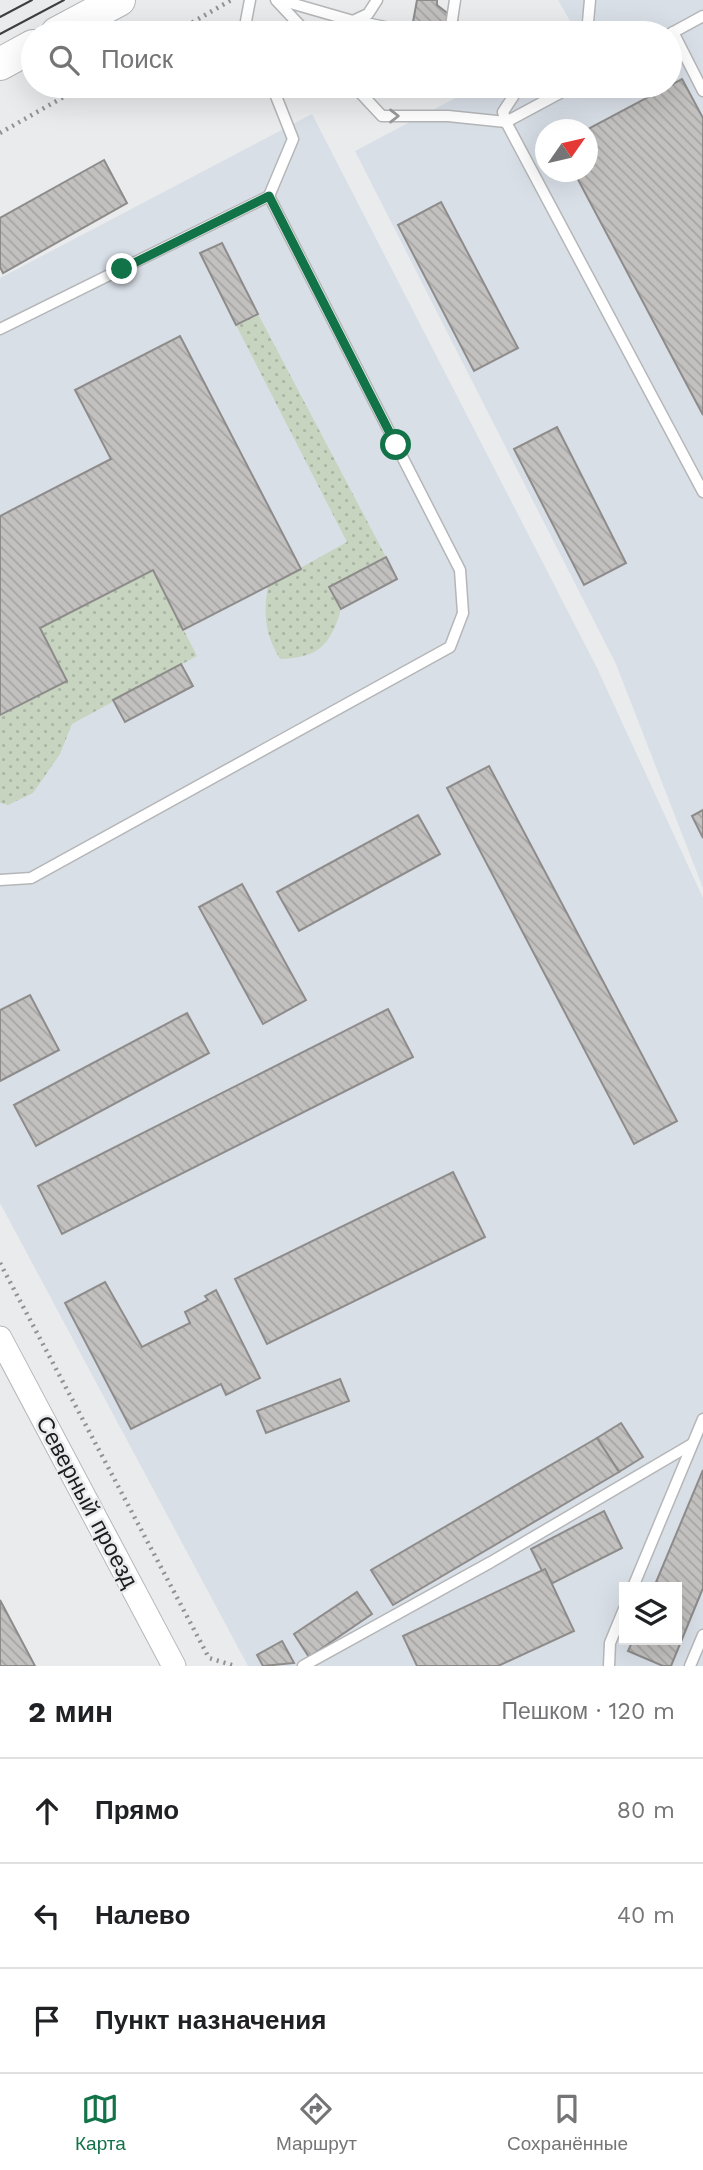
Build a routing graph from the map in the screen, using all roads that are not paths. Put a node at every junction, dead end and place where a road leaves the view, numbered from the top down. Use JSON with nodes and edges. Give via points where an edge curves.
{"nodes":[{"id":1,"x":119,"y":0,"type":"edge"},
{"id":2,"x":250,"y":0,"type":"edge"},
{"id":3,"x":278,"y":0,"type":"edge"},
{"id":4,"x":377,"y":0,"type":"edge"},
{"id":5,"x":455,"y":0,"type":"edge"},
{"id":6,"x":590,"y":0,"type":"edge"},
{"id":7,"x":703,"y":16,"type":"edge"},
{"id":8,"x":80,"y":21,"type":"edge"},
{"id":9,"x":246,"y":21,"type":"edge"},
{"id":10,"x":296,"y":21,"type":"edge"},
{"id":11,"x":353,"y":21,"type":"joint"},
{"id":12,"x":452,"y":21,"type":"edge"},
{"id":13,"x":588,"y":21,"type":"edge"},
{"id":14,"x":682,"y":27,"type":"edge"},
{"id":15,"x":21,"y":53,"type":"edge"},
{"id":16,"x":682,"y":53,"type":"edge"},
{"id":17,"x":0,"y":64,"type":"edge"},
{"id":18,"x":703,"y":92,"type":"edge"},
{"id":19,"x":277,"y":98,"type":"edge"},
{"id":20,"x":365,"y":98,"type":"edge"},
{"id":21,"x":512,"y":98,"type":"edge"},
{"id":22,"x":551,"y":98,"type":"edge"},
{"id":23,"x":506,"y":122,"type":"junction"},
{"id":24,"x":269,"y":196,"type":"junction"},
{"id":25,"x":0,"y":329,"type":"edge"},
{"id":26,"x":703,"y":492,"type":"edge"},
{"id":27,"x":0,"y":880,"type":"edge"},
{"id":28,"x":0,"y":1338,"type":"edge"},
{"id":29,"x":703,"y":1419,"type":"edge"},
{"id":30,"x":692,"y":1444,"type":"junction"},
{"id":31,"x":635,"y":1582,"type":"edge"},
{"id":32,"x":619,"y":1621,"type":"edge"},
{"id":33,"x":703,"y":1636,"type":"edge"},
{"id":34,"x":174,"y":1666,"type":"edge"},
{"id":35,"x":303,"y":1666,"type":"edge"},
{"id":36,"x":609,"y":1666,"type":"edge"},
{"id":37,"x":690,"y":1666,"type":"edge"}],
"edges":[{"from":1,"to":8,"type":"main road"},
{"from":2,"to":9,"type":"lane"},
{"from":3,"to":10,"type":"lane"},
{"from":3,"to":11,"type":"lane"},
{"from":4,"to":11,"type":"lane","via":[[368,14]]},
{"from":5,"to":12,"type":"lane"},
{"from":6,"to":13,"type":"lane"},
{"from":7,"to":14,"type":"lane"},
{"from":15,"to":17,"type":"main road"},
{"from":16,"to":18,"type":"lane"},
{"from":19,"to":24,"type":"lane","via":[[293,139]]},
{"from":20,"to":23,"type":"lane","one_way":true,"via":[[382,116]]},
{"from":21,"to":23,"type":"lane","via":[[503,111]]},
{"from":22,"to":23,"type":"lane"},
{"from":23,"to":26,"type":"lane"},
{"from":24,"to":25,"type":"lane"},
{"from":24,"to":27,"type":"lane","via":[[460,570],[463,613],[450,647],[31,878]]},
{"from":28,"to":34,"type":"street","name":"Северный проезд"},
{"from":29,"to":30,"type":"lane"},
{"from":30,"to":31,"type":"lane"},
{"from":30,"to":35,"type":"lane"},
{"from":32,"to":36,"type":"lane","via":[[610,1643]]},
{"from":33,"to":37,"type":"lane"}]}
